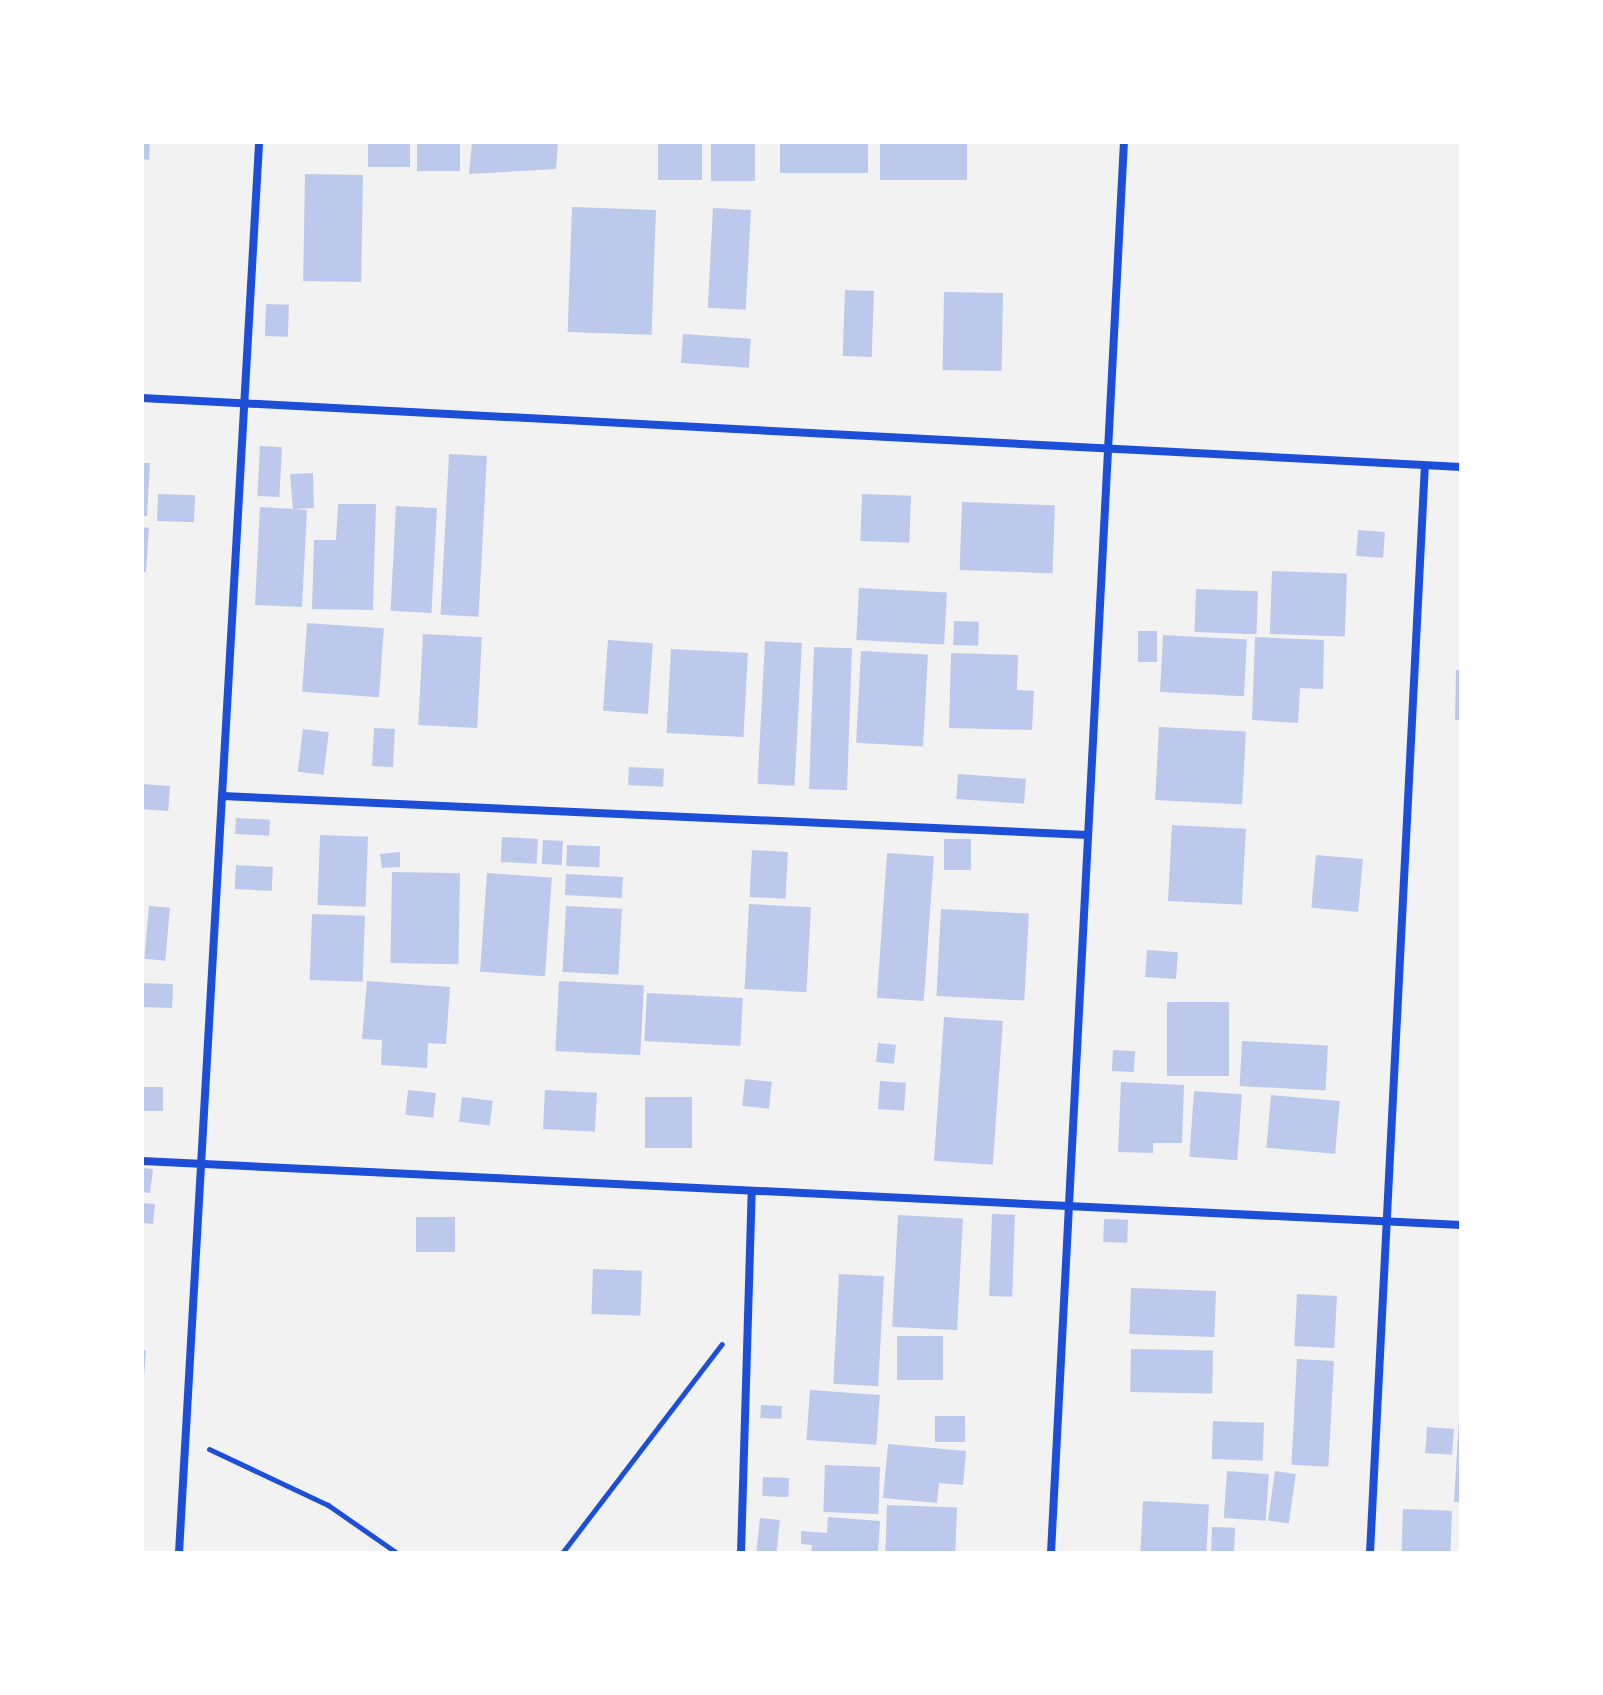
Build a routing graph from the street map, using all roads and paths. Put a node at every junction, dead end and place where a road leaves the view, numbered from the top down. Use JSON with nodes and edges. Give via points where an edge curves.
{"nodes":[{"id":1,"x":259,"y":142,"type":"edge"},
{"id":2,"x":1124,"y":142,"type":"edge"},
{"id":3,"x":142,"y":398,"type":"edge"},
{"id":4,"x":244,"y":404,"type":"junction"},
{"id":5,"x":1108,"y":448,"type":"junction"},
{"id":6,"x":1425,"y":465,"type":"junction"},
{"id":7,"x":1461,"y":467,"type":"edge"},
{"id":8,"x":222,"y":796,"type":"junction"},
{"id":9,"x":1088,"y":835,"type":"junction"},
{"id":10,"x":142,"y":1161,"type":"edge"},
{"id":11,"x":201,"y":1164,"type":"junction"},
{"id":12,"x":752,"y":1191,"type":"junction"},
{"id":13,"x":1068,"y":1206,"type":"junction"},
{"id":14,"x":1387,"y":1222,"type":"junction"},
{"id":15,"x":1461,"y":1225,"type":"edge"},
{"id":16,"x":749,"y":1310,"type":"junction"},
{"id":17,"x":186,"y":1438,"type":"junction"},
{"id":18,"x":179,"y":1553,"type":"edge"},
{"id":19,"x":397,"y":1553,"type":"edge"},
{"id":20,"x":562,"y":1553,"type":"edge"},
{"id":21,"x":741,"y":1553,"type":"edge"},
{"id":22,"x":1051,"y":1553,"type":"edge"},
{"id":23,"x":1370,"y":1553,"type":"edge"}],
"edges":[{"from":1,"to":4,"type":"street"},
{"from":2,"to":5,"type":"street"},
{"from":3,"to":4,"type":"street"},
{"from":4,"to":5,"type":"street"},
{"from":4,"to":8,"type":"street"},
{"from":5,"to":6,"type":"street"},
{"from":5,"to":9,"type":"street"},
{"from":6,"to":7,"type":"street"},
{"from":6,"to":14,"type":"street"},
{"from":8,"to":9,"type":"street"},
{"from":8,"to":11,"type":"street"},
{"from":9,"to":13,"type":"street"},
{"from":10,"to":11,"type":"street"},
{"from":11,"to":12,"type":"street"},
{"from":11,"to":17,"type":"street"},
{"from":12,"to":13,"type":"street"},
{"from":12,"to":16,"type":"street"},
{"from":13,"to":14,"type":"street"},
{"from":13,"to":22,"type":"street"},
{"from":14,"to":15,"type":"street"},
{"from":14,"to":23,"type":"street"},
{"from":16,"to":20,"type":"path"},
{"from":16,"to":21,"type":"street"},
{"from":17,"to":18,"type":"street"},
{"from":17,"to":19,"type":"path","via":[[328,1505]]}]}
